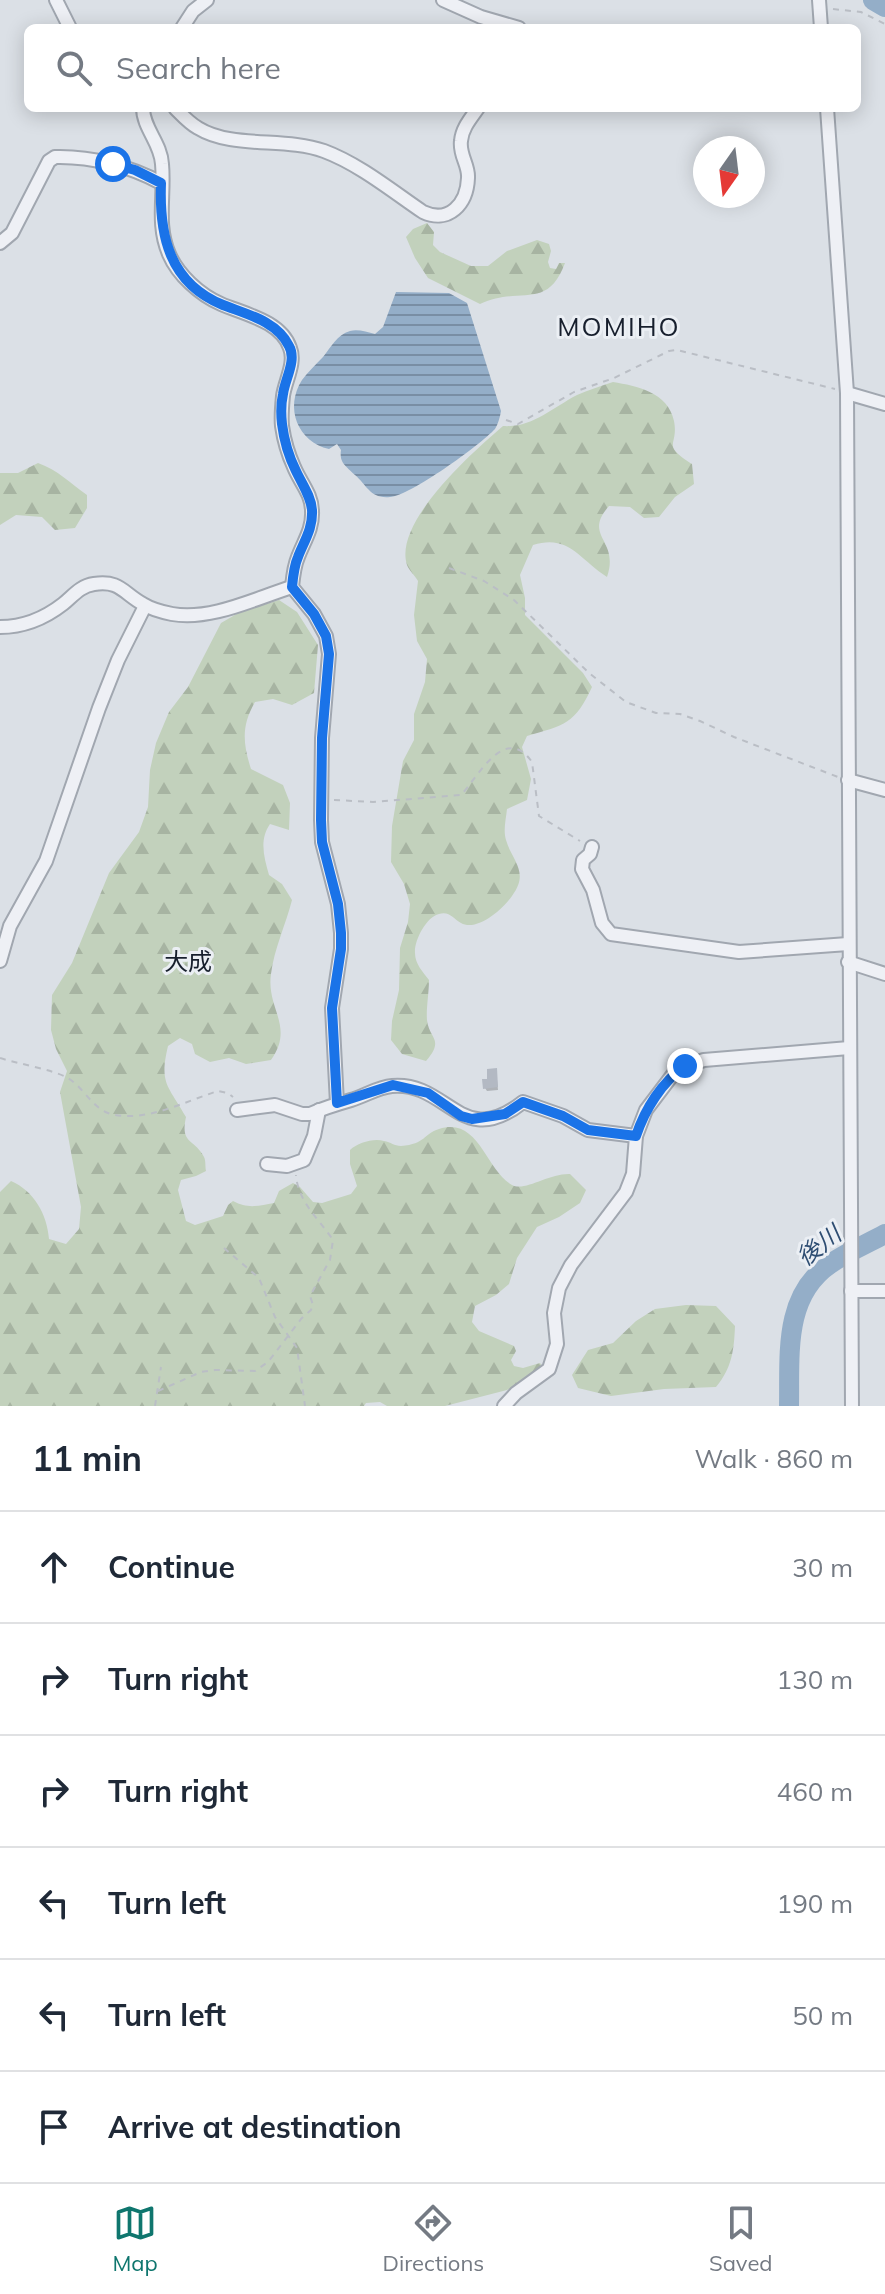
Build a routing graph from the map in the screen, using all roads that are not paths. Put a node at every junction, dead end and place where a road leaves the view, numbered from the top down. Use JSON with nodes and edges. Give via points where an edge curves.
{"nodes":[{"id":1,"x":56,"y":0,"type":"edge"},
{"id":2,"x":207,"y":0,"type":"edge"},
{"id":3,"x":443,"y":0,"type":"edge"},
{"id":4,"x":819,"y":4,"type":"edge"},
{"id":5,"x":68,"y":24,"type":"edge"},
{"id":6,"x":185,"y":24,"type":"edge"},
{"id":7,"x":505,"y":24,"type":"edge"},
{"id":8,"x":821,"y":24,"type":"edge"},
{"id":9,"x":143,"y":112,"type":"edge"},
{"id":10,"x":179,"y":112,"type":"edge"},
{"id":11,"x":475,"y":112,"type":"edge"},
{"id":12,"x":827,"y":112,"type":"edge"},
{"id":13,"x":161,"y":183,"type":"junction"},
{"id":14,"x":0,"y":243,"type":"edge"},
{"id":15,"x":847,"y":393,"type":"junction"},
{"id":16,"x":885,"y":404,"type":"edge"},
{"id":17,"x":292,"y":587,"type":"junction"},
{"id":18,"x":145,"y":606,"type":"junction"},
{"id":19,"x":0,"y":627,"type":"edge"},
{"id":20,"x":848,"y":780,"type":"junction"},
{"id":21,"x":885,"y":790,"type":"edge"},
{"id":22,"x":592,"y":847,"type":"road end"},
{"id":23,"x":848,"y":944,"type":"junction"},
{"id":24,"x":0,"y":961,"type":"edge"},
{"id":25,"x":848,"y":962,"type":"junction"},
{"id":26,"x":885,"y":974,"type":"edge"},
{"id":27,"x":849,"y":1048,"type":"junction"},
{"id":28,"x":337,"y":1103,"type":"junction"},
{"id":29,"x":237,"y":1110,"type":"road end"},
{"id":30,"x":319,"y":1110,"type":"junction"},
{"id":31,"x":636,"y":1136,"type":"junction"},
{"id":32,"x":267,"y":1164,"type":"dead end"},
{"id":33,"x":851,"y":1291,"type":"junction"},
{"id":34,"x":885,"y":1291,"type":"edge"},
{"id":35,"x":504,"y":1406,"type":"edge"},
{"id":36,"x":852,"y":1406,"type":"edge"}],
"edges":[{"from":1,"to":5,"type":"street"},
{"from":2,"to":6,"type":"street"},
{"from":3,"to":7,"type":"street"},
{"from":4,"to":8,"type":"street"},
{"from":9,"to":13,"type":"street","via":[[160,149]]},
{"from":10,"to":11,"type":"street","via":[[196,128],[215,135],[325,151],[423,212],[443,217],[463,197],[468,178],[460,145]]},
{"from":12,"to":15,"type":"street"},
{"from":13,"to":14,"type":"street","via":[[113,164],[55,157],[12,233]]},
{"from":13,"to":17,"type":"street","via":[[164,237],[180,273],[210,298],[269,325],[290,347],[282,425],[313,512]]},
{"from":15,"to":16,"type":"street"},
{"from":15,"to":20,"type":"street"},
{"from":17,"to":18,"type":"street","via":[[195,615]]},
{"from":17,"to":28,"type":"street","via":[[314,614],[329,654],[322,842],[341,933],[332,1008]]},
{"from":18,"to":19,"type":"street","via":[[118,585],[93,584],[40,619]]},
{"from":18,"to":24,"type":"street","via":[[104,696],[46,861],[10,926]]},
{"from":20,"to":21,"type":"street"},
{"from":20,"to":23,"type":"street"},
{"from":22,"to":23,"type":"street","via":[[582,869],[611,934],[739,952]]},
{"from":23,"to":25,"type":"street"},
{"from":25,"to":26,"type":"street"},
{"from":25,"to":27,"type":"street"},
{"from":27,"to":31,"type":"street","via":[[685,1066],[646,1110]]},
{"from":27,"to":33,"type":"street"},
{"from":28,"to":30,"type":"street"},
{"from":28,"to":31,"type":"street","via":[[381,1088],[405,1087],[428,1093],[472,1119],[505,1114],[523,1102],[588,1130]]},
{"from":29,"to":30,"type":"street","via":[[275,1105],[302,1114]]},
{"from":30,"to":32,"type":"street","via":[[307,1155],[297,1164]]},
{"from":31,"to":35,"type":"street","via":[[626,1192],[559,1288],[554,1313],[557,1344],[549,1369]]},
{"from":33,"to":34,"type":"street"},
{"from":33,"to":36,"type":"street"}]}
